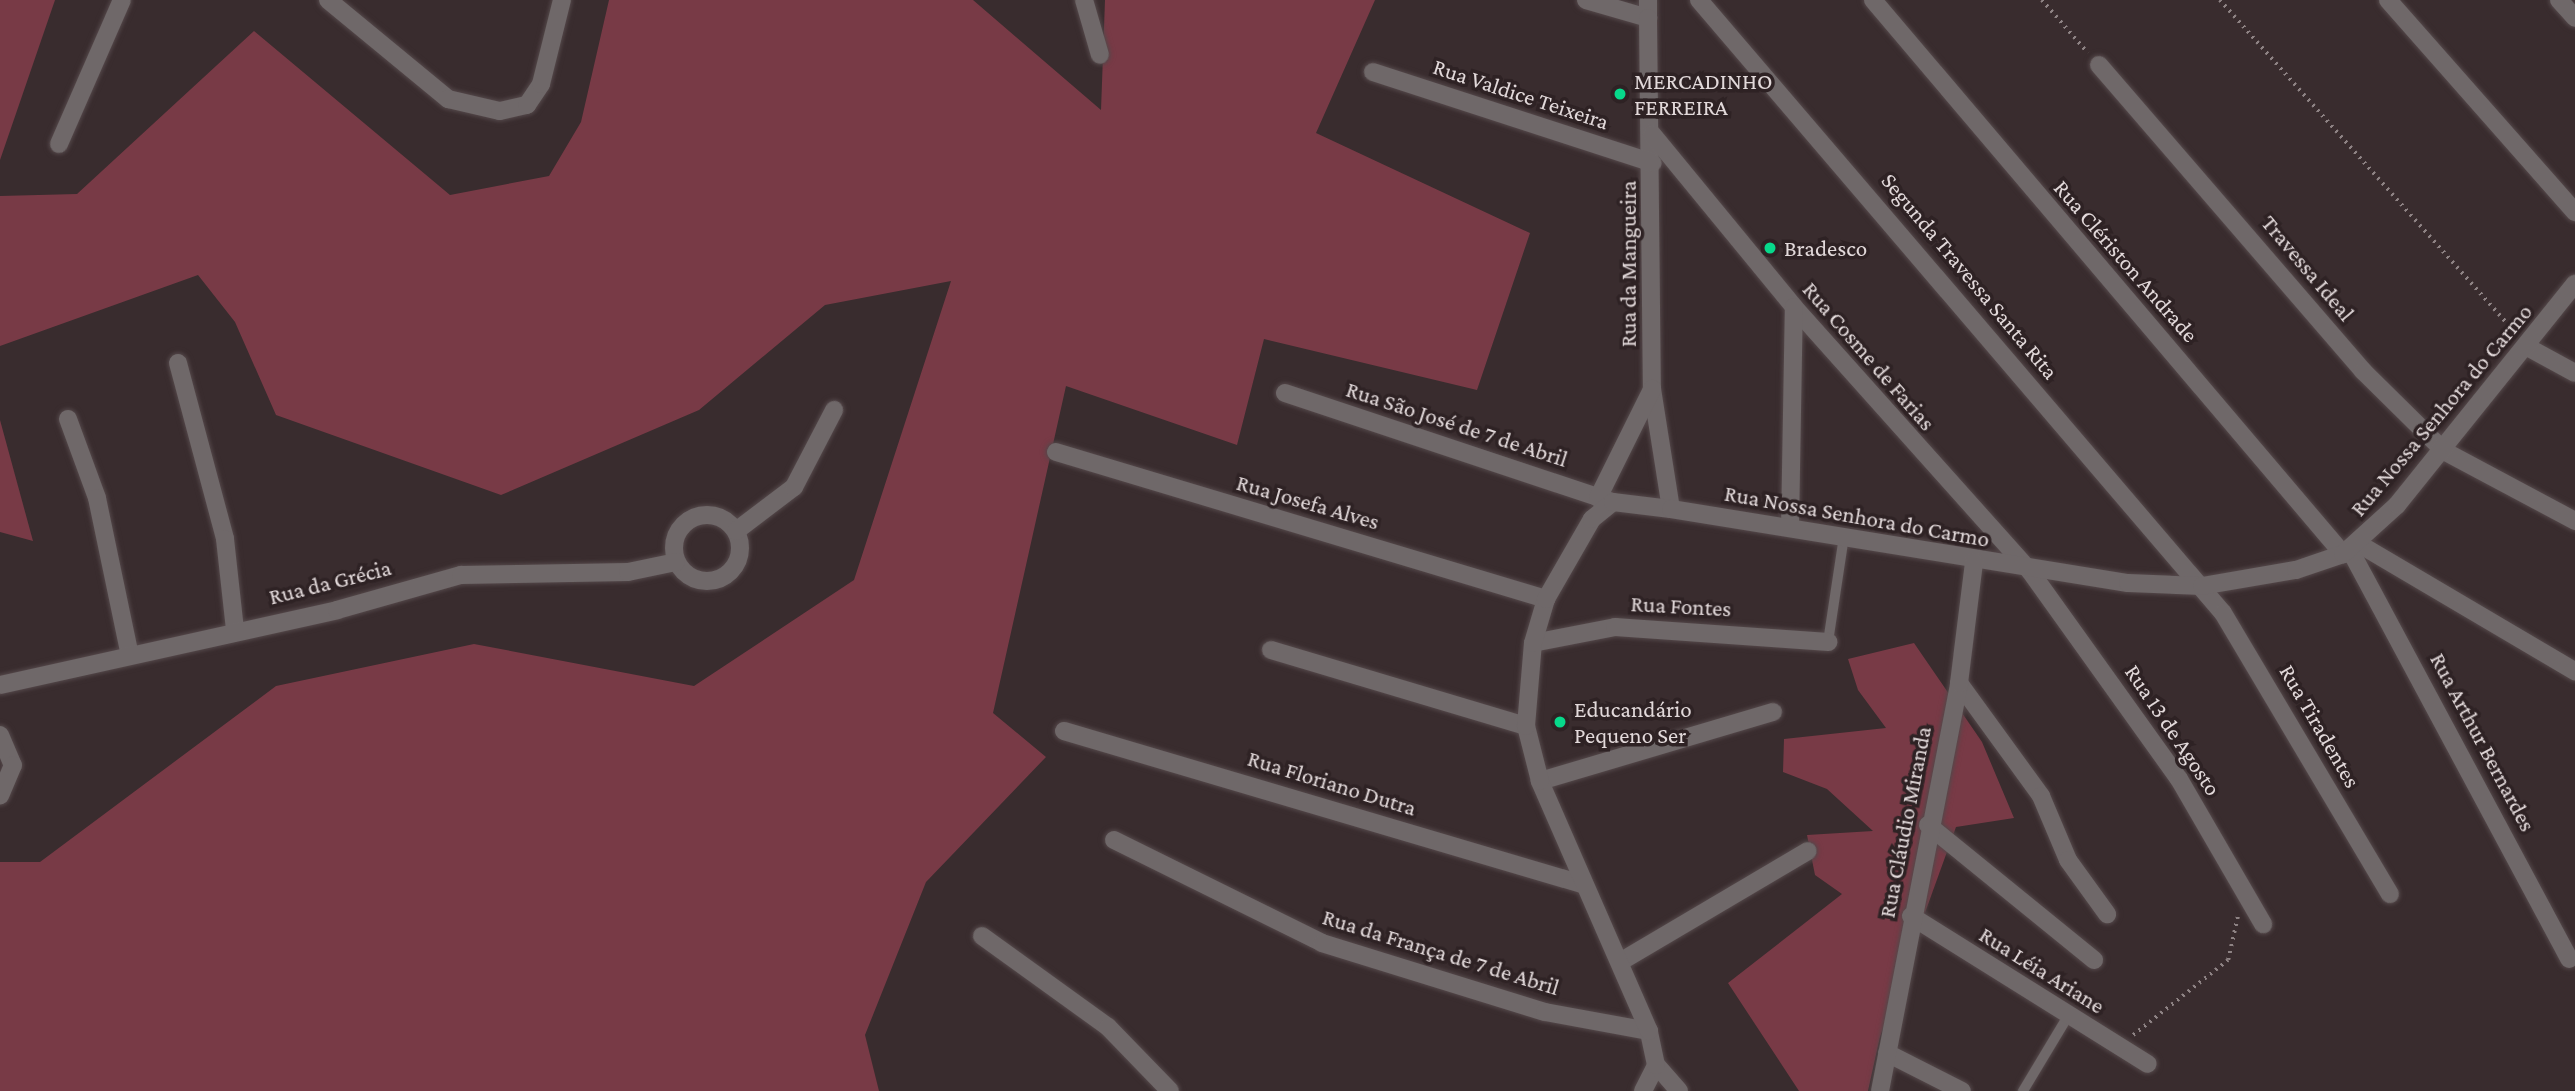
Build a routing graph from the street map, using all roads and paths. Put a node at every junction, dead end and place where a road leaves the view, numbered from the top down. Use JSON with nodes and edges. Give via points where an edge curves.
{"nodes":[{"id":1,"x":122,"y":0,"type":"edge"},
{"id":2,"x":328,"y":0,"type":"edge"},
{"id":3,"x":562,"y":0,"type":"edge"},
{"id":4,"x":1084,"y":0,"type":"edge"},
{"id":5,"x":1586,"y":0,"type":"edge"},
{"id":6,"x":1699,"y":0,"type":"edge"},
{"id":7,"x":1873,"y":0,"type":"edge"},
{"id":8,"x":2042,"y":0,"type":"edge"},
{"id":9,"x":2220,"y":0,"type":"edge"},
{"id":10,"x":2388,"y":0,"type":"edge"},
{"id":11,"x":2559,"y":0,"type":"edge"},
{"id":12,"x":1648,"y":9,"type":"edge"},
{"id":13,"x":2575,"y":18,"type":"edge"},
{"id":14,"x":1100,"y":55,"type":"dead end"},
{"id":15,"x":2099,"y":65,"type":"joint"},
{"id":16,"x":1373,"y":72,"type":"dead end"},
{"id":17,"x":1652,"y":134,"type":"junction"},
{"id":18,"x":59,"y":144,"type":"dead end"},
{"id":19,"x":1653,"y":163,"type":"junction"},
{"id":20,"x":2575,"y":212,"type":"edge"},
{"id":21,"x":2575,"y":284,"type":"edge"},
{"id":22,"x":1794,"y":307,"type":"junction"},
{"id":23,"x":2529,"y":348,"type":"junction"},
{"id":24,"x":178,"y":363,"type":"dead end"},
{"id":25,"x":2575,"y":373,"type":"edge"},
{"id":26,"x":1652,"y":389,"type":"junction"},
{"id":27,"x":1286,"y":393,"type":"dead end"},
{"id":28,"x":834,"y":411,"type":"dead end"},
{"id":29,"x":68,"y":419,"type":"dead end"},
{"id":30,"x":2444,"y":451,"type":"junction"},
{"id":31,"x":1056,"y":452,"type":"dead end"},
{"id":32,"x":1605,"y":500,"type":"junction"},
{"id":33,"x":1671,"y":509,"type":"junction"},
{"id":34,"x":2575,"y":522,"type":"edge"},
{"id":35,"x":1790,"y":527,"type":"junction"},
{"id":36,"x":736,"y":531,"type":"junction"},
{"id":37,"x":1844,"y":536,"type":"junction"},
{"id":38,"x":2351,"y":549,"type":"junction"},
{"id":39,"x":676,"y":562,"type":"junction"},
{"id":40,"x":1974,"y":562,"type":"junction"},
{"id":41,"x":2030,"y":571,"type":"junction"},
{"id":42,"x":2202,"y":586,"type":"junction"},
{"id":43,"x":1546,"y":599,"type":"junction"},
{"id":44,"x":235,"y":629,"type":"junction"},
{"id":45,"x":1828,"y":642,"type":"joint"},
{"id":46,"x":1533,"y":643,"type":"junction"},
{"id":47,"x":1271,"y":650,"type":"dead end"},
{"id":48,"x":129,"y":651,"type":"junction"},
{"id":49,"x":2575,"y":671,"type":"edge"},
{"id":50,"x":1959,"y":683,"type":"junction"},
{"id":51,"x":0,"y":685,"type":"edge"},
{"id":52,"x":1773,"y":712,"type":"dead end"},
{"id":53,"x":1526,"y":726,"type":"junction"},
{"id":54,"x":1064,"y":732,"type":"dead end"},
{"id":55,"x":0,"y":735,"type":"edge"},
{"id":56,"x":1540,"y":781,"type":"junction"},
{"id":57,"x":0,"y":795,"type":"edge"},
{"id":58,"x":1928,"y":825,"type":"junction"},
{"id":59,"x":1114,"y":840,"type":"dead end"},
{"id":60,"x":1808,"y":851,"type":"dead end"},
{"id":61,"x":1585,"y":885,"type":"junction"},
{"id":62,"x":2244,"y":889,"type":"junction"},
{"id":63,"x":2390,"y":894,"type":"dead end"},
{"id":64,"x":2107,"y":914,"type":"dead end"},
{"id":65,"x":1911,"y":916,"type":"junction"},
{"id":66,"x":2263,"y":923,"type":"dead end"},
{"id":67,"x":982,"y":936,"type":"dead end"},
{"id":68,"x":2569,"y":959,"type":"dead end"},
{"id":69,"x":2094,"y":960,"type":"dead end"},
{"id":70,"x":1620,"y":962,"type":"junction"},
{"id":71,"x":2068,"y":1016,"type":"junction"},
{"id":72,"x":1648,"y":1031,"type":"junction"},
{"id":73,"x":2117,"y":1046,"type":"junction"},
{"id":74,"x":1887,"y":1053,"type":"junction"},
{"id":75,"x":2148,"y":1064,"type":"dead end"},
{"id":76,"x":1656,"y":1065,"type":"junction"},
{"id":77,"x":1170,"y":1091,"type":"edge"},
{"id":78,"x":1643,"y":1091,"type":"edge"},
{"id":79,"x":1679,"y":1091,"type":"edge"},
{"id":80,"x":1880,"y":1091,"type":"edge"},
{"id":81,"x":1962,"y":1091,"type":"edge"},
{"id":82,"x":2023,"y":1091,"type":"edge"}],
"edges":[{"from":1,"to":18,"type":"street"},
{"from":2,"to":3,"type":"street","via":[[448,99],[474,109],[519,108],[541,84]]},
{"from":4,"to":14,"type":"street"},
{"from":5,"to":12,"type":"street"},
{"from":6,"to":42,"type":"street","name":"Segunda Travessa Santa Rita"},
{"from":7,"to":38,"type":"street","name":"Rua Clériston Andrade"},
{"from":8,"to":15,"type":"path"},
{"from":9,"to":23,"type":"path"},
{"from":10,"to":20,"type":"street"},
{"from":11,"to":13,"type":"street"},
{"from":12,"to":17,"type":"street","name":"Rua da Mangueira"},
{"from":15,"to":30,"type":"street","name":"Travessa Ideal","via":[[2363,371]]},
{"from":16,"to":19,"type":"street","name":"Rua Valdice Teixeira"},
{"from":17,"to":19,"type":"street","name":"Rua da Mangueira"},
{"from":17,"to":22,"type":"street","name":"Rua Cosme de Farias"},
{"from":19,"to":26,"type":"street","name":"Rua da Mangueira"},
{"from":21,"to":23,"type":"street","name":"Rua Nossa Senhora do Carmo"},
{"from":22,"to":35,"type":"street"},
{"from":22,"to":41,"type":"street","name":"Rua Cosme de Farias"},
{"from":23,"to":25,"type":"street"},
{"from":23,"to":30,"type":"street","name":"Rua Nossa Senhora do Carmo"},
{"from":24,"to":44,"type":"street","via":[[225,539]]},
{"from":26,"to":32,"type":"street"},
{"from":26,"to":33,"type":"street","name":"Rua da Mangueira"},
{"from":27,"to":32,"type":"street","name":"Rua São José de 7 de Abril"},
{"from":28,"to":36,"type":"street","via":[[794,487]]},
{"from":29,"to":48,"type":"street","via":[[97,498]]},
{"from":30,"to":34,"type":"street","name":"Travessa Ideal"},
{"from":30,"to":38,"type":"street","name":"Rua Nossa Senhora do Carmo"},
{"from":31,"to":43,"type":"street","name":"Rua Josefa Alves"},
{"from":32,"to":33,"type":"street","name":"Rua Nossa Senhora do Carmo"},
{"from":32,"to":43,"type":"street","via":[[1575,541]]},
{"from":33,"to":35,"type":"street","name":"Rua Nossa Senhora do Carmo"},
{"from":35,"to":37,"type":"street","name":"Rua Nossa Senhora do Carmo"},
{"from":36,"to":39,"type":"street","via":[[710,514],[688,521],[674,539]]},
{"from":36,"to":39,"type":"street","via":[[741,552],[724,578],[692,579]]},
{"from":37,"to":40,"type":"street","name":"Rua Nossa Senhora do Carmo"},
{"from":37,"to":45,"type":"lane"},
{"from":38,"to":42,"type":"street","name":"Rua Nossa Senhora do Carmo","via":[[2254,579]]},
{"from":38,"to":49,"type":"street"},
{"from":38,"to":68,"type":"street","name":"Rua Arthur Bernardes"},
{"from":39,"to":44,"type":"street","name":"Rua da Grécia","via":[[628,572],[461,575],[337,610]]},
{"from":40,"to":41,"type":"street","name":"Rua Nossa Senhora do Carmo"},
{"from":40,"to":50,"type":"street","name":"Rua Cláudio Miranda"},
{"from":41,"to":42,"type":"street","name":"Rua Nossa Senhora do Carmo"},
{"from":41,"to":62,"type":"street","name":"Rua 13 de Agosto","via":[[2179,779]]},
{"from":42,"to":63,"type":"street","name":"Rua Tiradentes","via":[[2253,658]]},
{"from":43,"to":46,"type":"street"},
{"from":44,"to":48,"type":"street","name":"Rua da Grécia"},
{"from":45,"to":46,"type":"street","name":"Rua Fontes","via":[[1615,627]]},
{"from":46,"to":53,"type":"street"},
{"from":47,"to":53,"type":"street"},
{"from":48,"to":51,"type":"street","name":"Rua da Grécia"},
{"from":50,"to":58,"type":"street","name":"Rua Cláudio Miranda"},
{"from":50,"to":64,"type":"street","via":[[2041,796],[2068,860]]},
{"from":52,"to":56,"type":"street"},
{"from":53,"to":56,"type":"street"},
{"from":54,"to":61,"type":"street","name":"Rua Floriano Dutra"},
{"from":55,"to":57,"type":"street","via":[[13,765]]},
{"from":56,"to":61,"type":"street"},
{"from":58,"to":65,"type":"street","name":"Rua Cláudio Miranda"},
{"from":58,"to":69,"type":"street"},
{"from":59,"to":72,"type":"street","name":"Rua da França de 7 de Abril","via":[[1322,943],[1545,1012]]},
{"from":60,"to":70,"type":"street"},
{"from":61,"to":70,"type":"street"},
{"from":62,"to":66,"type":"street","name":"Rua 13 de Agosto"},
{"from":62,"to":73,"type":"path","via":[[2228,961],[2172,1010]]},
{"from":65,"to":71,"type":"street","name":"Rua Léia Ariane"},
{"from":65,"to":74,"type":"street","name":"Rua Cláudio Miranda"},
{"from":67,"to":77,"type":"street","via":[[1108,1027]]},
{"from":70,"to":72,"type":"street"},
{"from":71,"to":73,"type":"street","name":"Rua Léia Ariane"},
{"from":71,"to":82,"type":"lane"},
{"from":72,"to":76,"type":"street"},
{"from":73,"to":75,"type":"street","name":"Rua Léia Ariane"},
{"from":74,"to":80,"type":"street","name":"Rua Cláudio Miranda"},
{"from":74,"to":81,"type":"street"},
{"from":76,"to":78,"type":"street"},
{"from":76,"to":79,"type":"street"}]}
